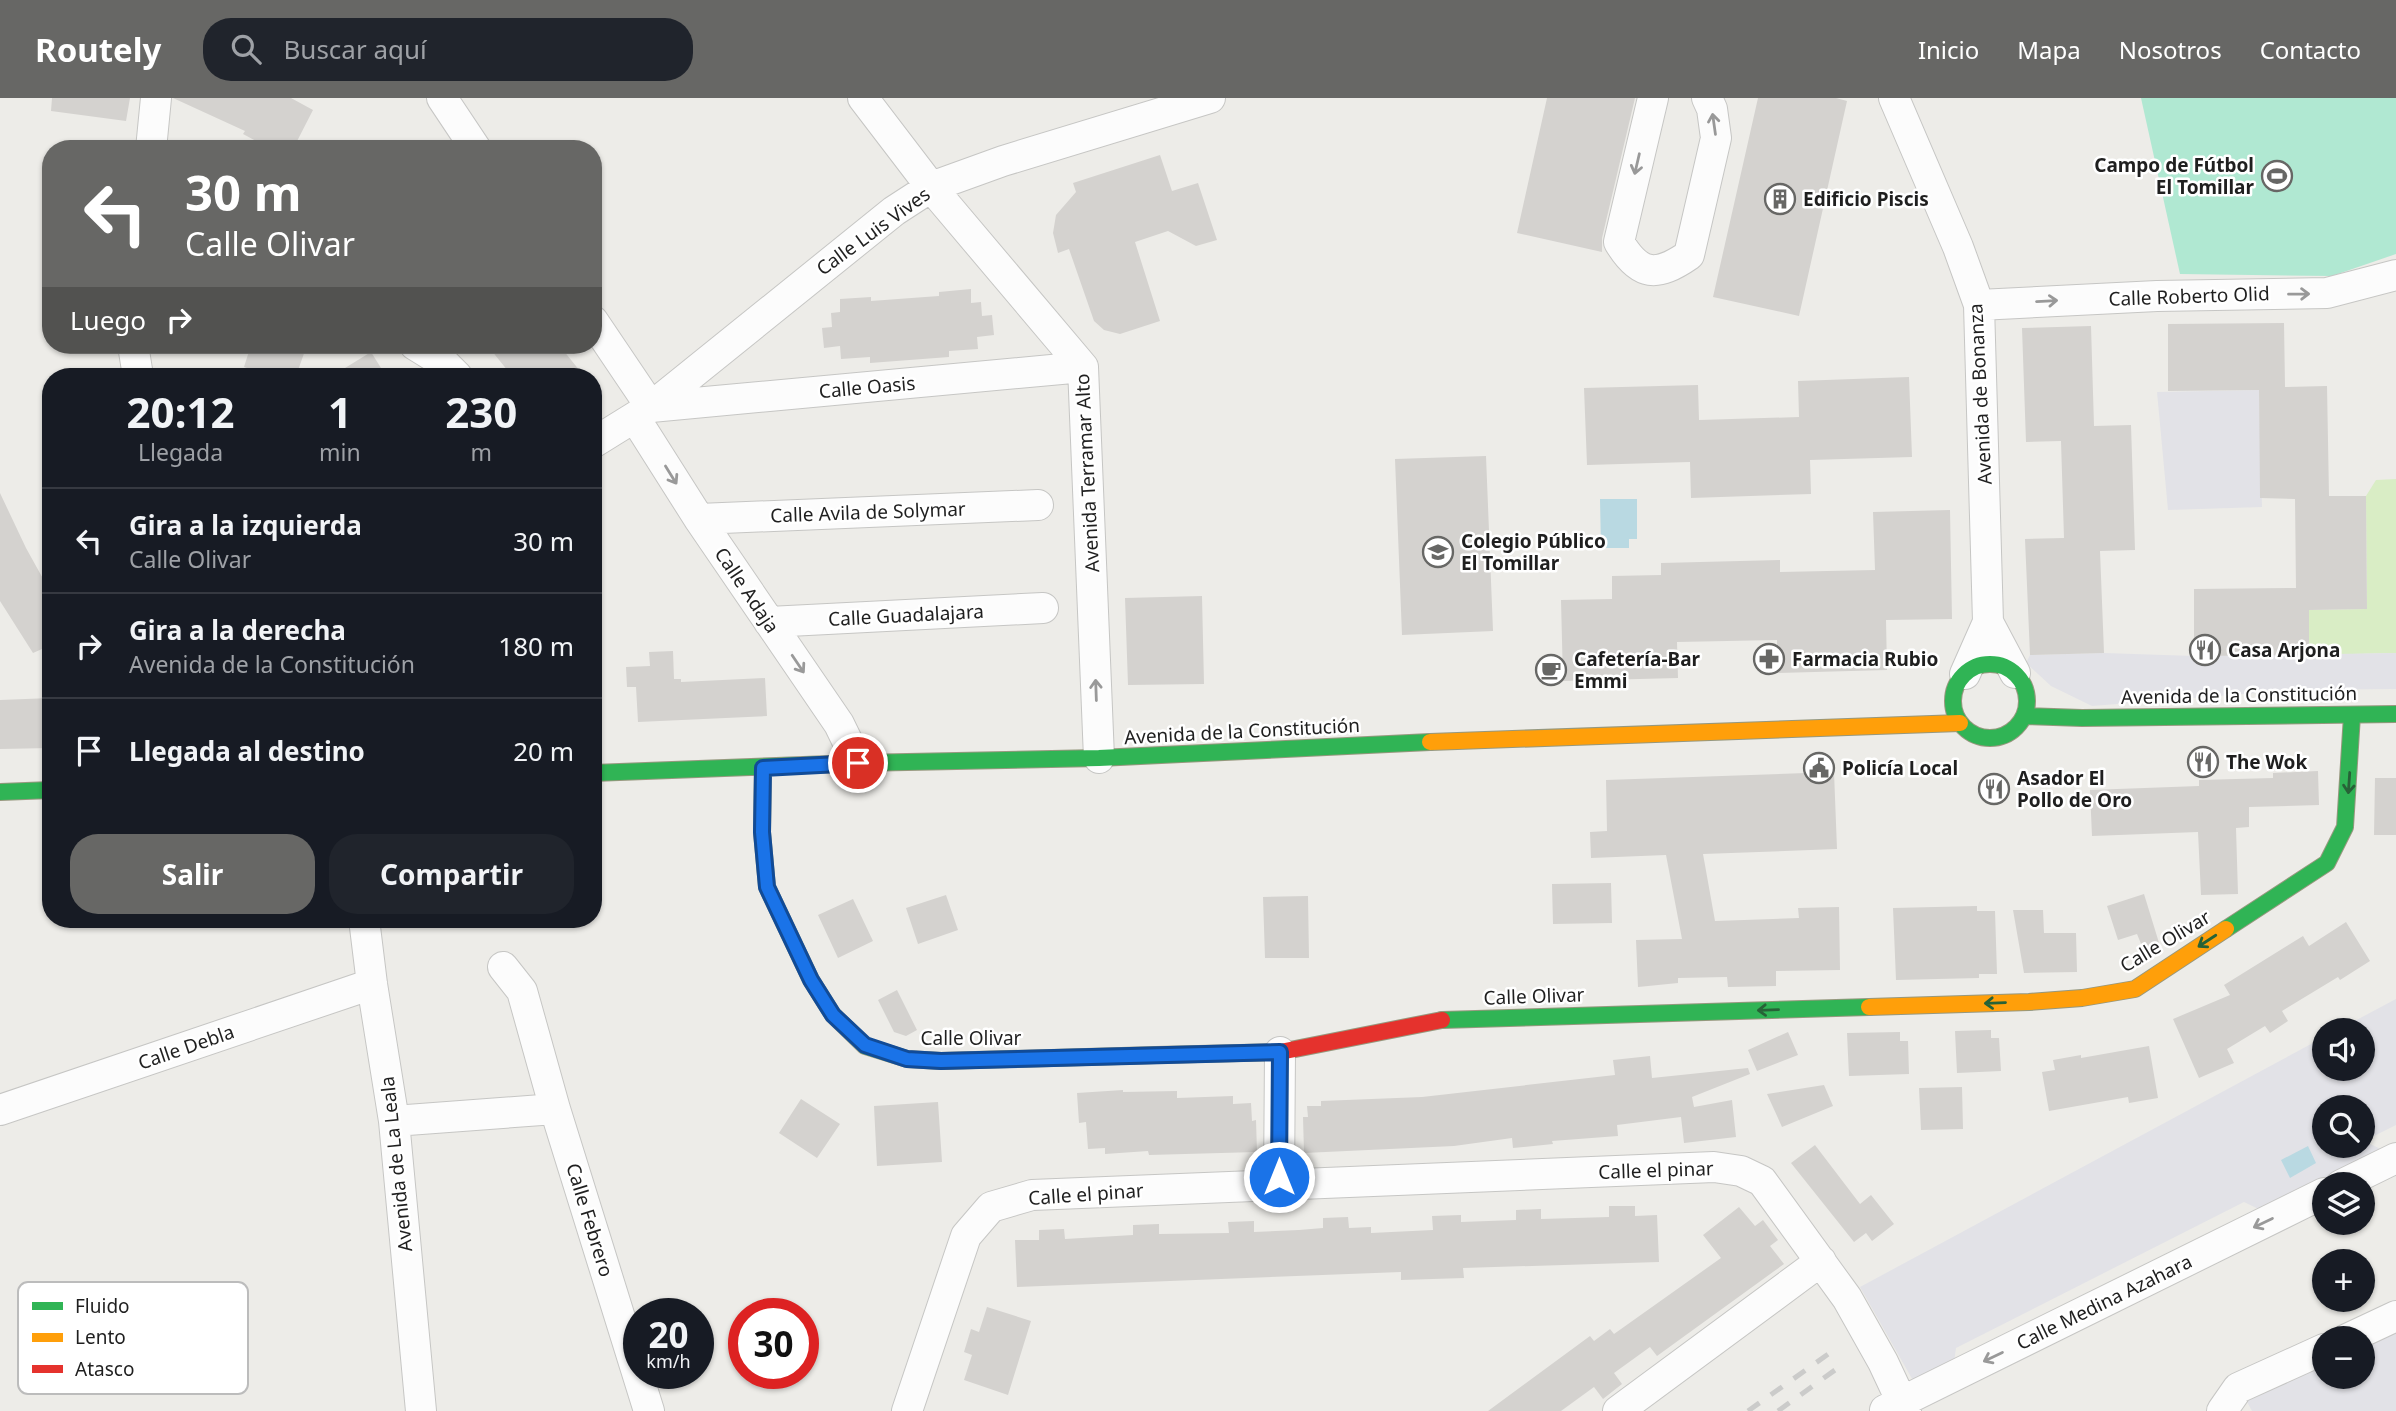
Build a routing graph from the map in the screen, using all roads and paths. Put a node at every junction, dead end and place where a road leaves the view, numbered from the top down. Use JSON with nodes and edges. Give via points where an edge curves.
{"nodes":[{"id":1,"x":156,"y":98,"type":"edge"},
{"id":2,"x":442,"y":98,"type":"edge"},
{"id":3,"x":863,"y":98,"type":"edge"},
{"id":4,"x":1210,"y":98,"type":"edge"},
{"id":5,"x":1653,"y":98,"type":"edge"},
{"id":6,"x":1707,"y":98,"type":"edge"},
{"id":7,"x":1894,"y":98,"type":"edge"},
{"id":8,"x":152,"y":140,"type":"edge"},
{"id":9,"x":470,"y":140,"type":"edge"},
{"id":10,"x":931,"y":187,"type":"junction"},
{"id":11,"x":2396,"y":275,"type":"edge"},
{"id":12,"x":1979,"y":305,"type":"junction"},
{"id":13,"x":602,"y":337,"type":"edge"},
{"id":14,"x":430,"y":354,"type":"edge"},
{"id":15,"x":1083,"y":367,"type":"junction"},
{"id":16,"x":449,"y":368,"type":"edge"},
{"id":17,"x":643,"y":412,"type":"junction"},
{"id":18,"x":602,"y":437,"type":"edge"},
{"id":19,"x":1038,"y":505,"type":"dead end"},
{"id":20,"x":699,"y":519,"type":"junction"},
{"id":21,"x":1043,"y":608,"type":"dead end"},
{"id":22,"x":769,"y":622,"type":"junction"},
{"id":23,"x":1988,"y":622,"type":"junction"},
{"id":24,"x":2020,"y":682,"type":"junction"},
{"id":25,"x":1960,"y":683,"type":"junction"},
{"id":26,"x":2396,"y":714,"type":"edge"},
{"id":27,"x":2352,"y":715,"type":"junction"},
{"id":28,"x":2024,"y":716,"type":"junction"},
{"id":29,"x":2082,"y":718,"type":"junction"},
{"id":30,"x":1960,"y":723,"type":"junction"},
{"id":31,"x":1892,"y":724,"type":"junction"},
{"id":32,"x":1099,"y":758,"type":"junction"},
{"id":33,"x":858,"y":763,"type":"junction"},
{"id":34,"x":763,"y":768,"type":"junction"},
{"id":35,"x":602,"y":773,"type":"edge"},
{"id":36,"x":42,"y":790,"type":"edge"},
{"id":37,"x":0,"y":792,"type":"edge"},
{"id":38,"x":365,"y":928,"type":"edge"},
{"id":39,"x":503,"y":967,"type":"dead end"},
{"id":40,"x":372,"y":984,"type":"junction"},
{"id":41,"x":1280,"y":1052,"type":"junction"},
{"id":42,"x":555,"y":1109,"type":"junction"},
{"id":43,"x":0,"y":1110,"type":"edge"},
{"id":44,"x":394,"y":1121,"type":"junction"},
{"id":45,"x":2396,"y":1158,"type":"edge"},
{"id":46,"x":2367,"y":1172,"type":"edge"},
{"id":47,"x":1279,"y":1184,"type":"junction"},
{"id":48,"x":2312,"y":1199,"type":"edge"},
{"id":49,"x":1821,"y":1261,"type":"junction"},
{"id":50,"x":2396,"y":1316,"type":"edge"},
{"id":51,"x":2375,"y":1326,"type":"edge"},
{"id":52,"x":2312,"y":1354,"type":"edge"},
{"id":53,"x":1898,"y":1408,"type":"edge"},
{"id":54,"x":421,"y":1411,"type":"edge"},
{"id":55,"x":649,"y":1411,"type":"edge"},
{"id":56,"x":907,"y":1411,"type":"edge"},
{"id":57,"x":1618,"y":1411,"type":"edge"},
{"id":58,"x":2222,"y":1411,"type":"edge"}],
"edges":[{"from":1,"to":8,"type":"street"},
{"from":2,"to":9,"type":"street"},
{"from":3,"to":10,"type":"street","name":"Avenida Terramar Alto"},
{"from":4,"to":10,"type":"street","name":"Calle Luis Vives"},
{"from":5,"to":6,"type":"street","one_way":true,"via":[[1619,242],[1641,267],[1658,272],[1689,255],[1716,138]]},
{"from":7,"to":12,"type":"street","name":"Avenida de Bonanza"},
{"from":10,"to":15,"type":"street","name":"Avenida Terramar Alto"},
{"from":10,"to":17,"type":"street","name":"Calle Luis Vives","via":[[894,211]]},
{"from":12,"to":11,"type":"street","name":"Calle Roberto Olid","one_way":true,"via":[[2327,293]]},
{"from":12,"to":23,"type":"street","name":"Avenida de Bonanza"},
{"from":13,"to":17,"type":"street","name":"Calle Adaja"},
{"from":14,"to":16,"type":"street"},
{"from":15,"to":17,"type":"street","name":"Calle Oasis"},
{"from":32,"to":15,"type":"street","name":"Avenida Terramar Alto","one_way":true},
{"from":17,"to":18,"type":"street","name":"Calle Luis Vives"},
{"from":17,"to":20,"type":"street","name":"Calle Adaja","one_way":true},
{"from":19,"to":20,"type":"street","name":"Calle Avila de Solymar"},
{"from":20,"to":22,"type":"street","name":"Calle Adaja"},
{"from":21,"to":22,"type":"street","name":"Calle Guadalajara"},
{"from":22,"to":33,"type":"street","name":"Calle Adaja","one_way":true,"via":[[839,724]]},
{"from":23,"to":24,"type":"street","name":"Avenida de Bonanza"},
{"from":23,"to":25,"type":"street","name":"Avenida de Bonanza"},
{"from":24,"to":25,"type":"main road","via":[[2004,667],[1988,664],[1975,667]]},
{"from":24,"to":28,"type":"main road","via":[[2027,703]]},
{"from":24,"to":29,"type":"main road","name":"Avenida de la Constitución"},
{"from":25,"to":30,"type":"main road","via":[[1954,705]]},
{"from":25,"to":31,"type":"main road","name":"Avenida de la Constitución"},
{"from":26,"to":27,"type":"main road","name":"Avenida de la Constitución"},
{"from":27,"to":29,"type":"main road","name":"Avenida de la Constitución"},
{"from":27,"to":41,"type":"main road","name":"Calle Olivar","one_way":true,"via":[[2345,827],[2327,863],[2135,989],[2029,1002],[1438,1020]]},
{"from":28,"to":29,"type":"main road","name":"Avenida de la Constitución"},
{"from":28,"to":30,"type":"main road","via":[[2017,727],[1994,738],[1981,737]]},
{"from":30,"to":31,"type":"main road","name":"Avenida de la Constitución"},
{"from":31,"to":32,"type":"main road","name":"Avenida de la Constitución"},
{"from":32,"to":33,"type":"main road","name":"Avenida de la Constitución"},
{"from":33,"to":34,"type":"main road","name":"Avenida de la Constitución"},
{"from":34,"to":35,"type":"main road","name":"Avenida de la Constitución"},
{"from":34,"to":41,"type":"main road","name":"Calle Olivar","via":[[767,887],[811,980],[833,1015],[865,1045],[907,1059],[941,1061]]},
{"from":36,"to":37,"type":"main road"},
{"from":38,"to":40,"type":"street","name":"Avenida de La Leala"},
{"from":39,"to":42,"type":"street","name":"Calle Febrero","via":[[523,991]]},
{"from":40,"to":43,"type":"street","name":"Calle Debla"},
{"from":40,"to":44,"type":"street","name":"Avenida de La Leala"},
{"from":41,"to":47,"type":"street"},
{"from":42,"to":44,"type":"street"},
{"from":42,"to":55,"type":"street","name":"Calle Febrero"},
{"from":44,"to":54,"type":"street","name":"Avenida de La Leala"},
{"from":45,"to":46,"type":"street"},
{"from":47,"to":49,"type":"street","name":"Calle el pinar","via":[[1714,1167],[1741,1171],[1762,1181]]},
{"from":47,"to":56,"type":"street","name":"Calle el pinar","via":[[1032,1195],[992,1206],[967,1236]]},
{"from":48,"to":53,"type":"street","name":"Calle Medina Azahara","one_way":true},
{"from":49,"to":53,"type":"street","name":"Calle el pinar","via":[[1847,1298]]},
{"from":49,"to":57,"type":"street"},
{"from":50,"to":51,"type":"street"},
{"from":52,"to":58,"type":"street","via":[[2238,1388]]}]}
